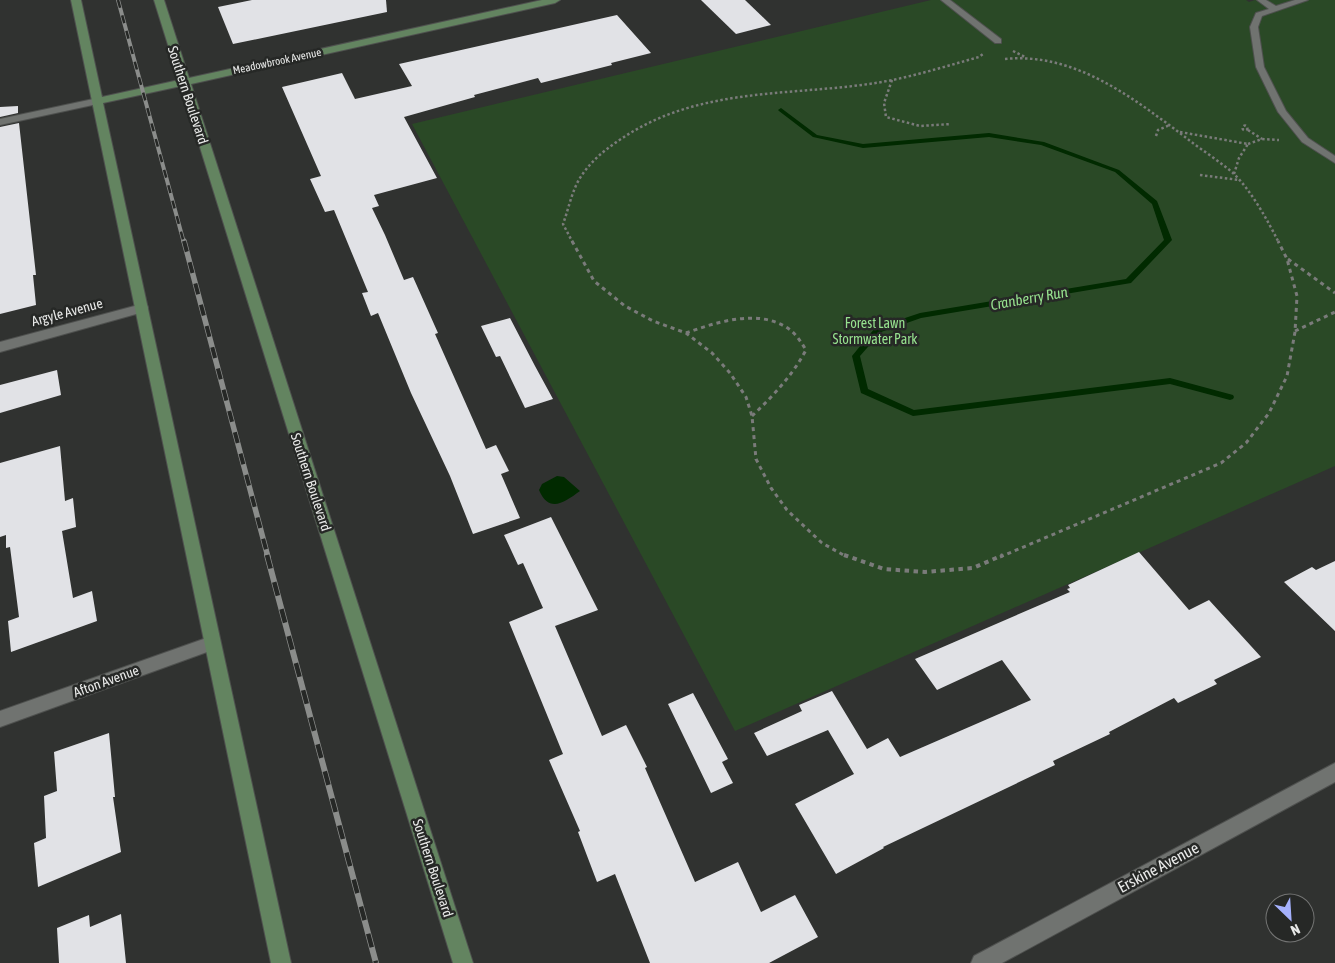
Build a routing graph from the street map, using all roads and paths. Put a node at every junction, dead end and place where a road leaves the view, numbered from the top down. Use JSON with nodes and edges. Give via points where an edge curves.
{"nodes":[{"id":1,"x":76,"y":0,"type":"edge"},
{"id":2,"x":159,"y":0,"type":"edge"},
{"id":3,"x":555,"y":0,"type":"edge"},
{"id":4,"x":945,"y":0,"type":"edge"},
{"id":5,"x":1261,"y":0,"type":"edge"},
{"id":6,"x":1304,"y":0,"type":"edge"},
{"id":7,"x":1275,"y":8,"type":"junction"},
{"id":8,"x":998,"y":40,"type":"dead end"},
{"id":9,"x":985,"y":58,"type":"dead end"},
{"id":10,"x":1002,"y":59,"type":"dead end"},
{"id":11,"x":892,"y":80,"type":"junction"},
{"id":12,"x":184,"y":82,"type":"junction"},
{"id":13,"x":98,"y":100,"type":"junction"},
{"id":14,"x":0,"y":122,"type":"edge"},
{"id":15,"x":951,"y":124,"type":"dead end"},
{"id":16,"x":1170,"y":125,"type":"junction"},
{"id":17,"x":1247,"y":130,"type":"dead end"},
{"id":18,"x":1180,"y":132,"type":"junction"},
{"id":19,"x":1156,"y":136,"type":"dead end"},
{"id":20,"x":1262,"y":139,"type":"junction"},
{"id":21,"x":1305,"y":140,"type":"junction"},
{"id":22,"x":1248,"y":144,"type":"junction"},
{"id":23,"x":1335,"y":160,"type":"edge"},
{"id":24,"x":1234,"y":174,"type":"junction"},
{"id":25,"x":1200,"y":175,"type":"dead end"},
{"id":26,"x":1240,"y":181,"type":"junction"},
{"id":27,"x":1287,"y":259,"type":"junction"},
{"id":28,"x":1335,"y":293,"type":"edge"},
{"id":29,"x":142,"y":308,"type":"junction"},
{"id":30,"x":1335,"y":312,"type":"edge"},
{"id":31,"x":1295,"y":332,"type":"junction"},
{"id":32,"x":686,"y":333,"type":"junction"},
{"id":33,"x":0,"y":347,"type":"edge"},
{"id":34,"x":752,"y":416,"type":"junction"},
{"id":35,"x":212,"y":643,"type":"junction"},
{"id":36,"x":0,"y":719,"type":"edge"},
{"id":37,"x":1335,"y":772,"type":"edge"},
{"id":38,"x":281,"y":963,"type":"edge"},
{"id":39,"x":463,"y":963,"type":"edge"},
{"id":40,"x":981,"y":963,"type":"edge"}],
"edges":[{"from":1,"to":13,"type":"street"},
{"from":2,"to":12,"type":"street","name":"Southern Boulevard"},
{"from":3,"to":12,"type":"street","name":"Meadowbrook Avenue"},
{"from":4,"to":8,"type":"lane"},
{"from":5,"to":7,"type":"lane"},
{"from":6,"to":7,"type":"lane"},
{"from":7,"to":21,"type":"lane","via":[[1259,15],[1254,27],[1260,67],[1282,112]]},
{"from":9,"to":11,"type":"path"},
{"from":10,"to":16,"type":"path","via":[[1025,57],[1072,67],[1121,91]]},
{"from":11,"to":15,"type":"path","via":[[884,103],[886,117],[920,126]]},
{"from":11,"to":32,"type":"path","via":[[868,85],[750,94],[658,116],[620,139],[581,175],[563,224],[594,281],[625,306]]},
{"from":12,"to":13,"type":"street","name":"Meadowbrook Avenue"},
{"from":12,"to":39,"type":"street","name":"Southern Boulevard"},
{"from":13,"to":14,"type":"street","name":"Meadowbrook Avenue"},
{"from":13,"to":29,"type":"street"},
{"from":16,"to":18,"type":"path"},
{"from":16,"to":19,"type":"path","via":[[1158,130]]},
{"from":17,"to":20,"type":"path"},
{"from":18,"to":22,"type":"path"},
{"from":18,"to":24,"type":"path"},
{"from":20,"to":21,"type":"path"},
{"from":20,"to":22,"type":"path"},
{"from":21,"to":23,"type":"lane"},
{"from":22,"to":24,"type":"path"},
{"from":24,"to":26,"type":"path"},
{"from":25,"to":26,"type":"path"},
{"from":26,"to":27,"type":"path","via":[[1266,217]]},
{"from":27,"to":28,"type":"path"},
{"from":27,"to":31,"type":"path","via":[[1297,296]]},
{"from":29,"to":33,"type":"street","name":"Argyle Avenue"},
{"from":29,"to":35,"type":"street"},
{"from":30,"to":31,"type":"path"},
{"from":31,"to":34,"type":"path","via":[[1287,376],[1269,412],[1246,443],[1221,463],[973,568],[925,572],[884,569],[845,556],[822,543],[787,510],[771,488],[756,460]]},
{"from":32,"to":34,"type":"path","via":[[712,353],[730,373],[746,397]]},
{"from":32,"to":34,"type":"path","via":[[711,324],[742,319],[774,321],[797,336],[806,350],[799,364],[788,382]]},
{"from":35,"to":36,"type":"street","name":"Afton Avenue"},
{"from":35,"to":38,"type":"street"},
{"from":37,"to":40,"type":"street","name":"Erskine Avenue"}]}
